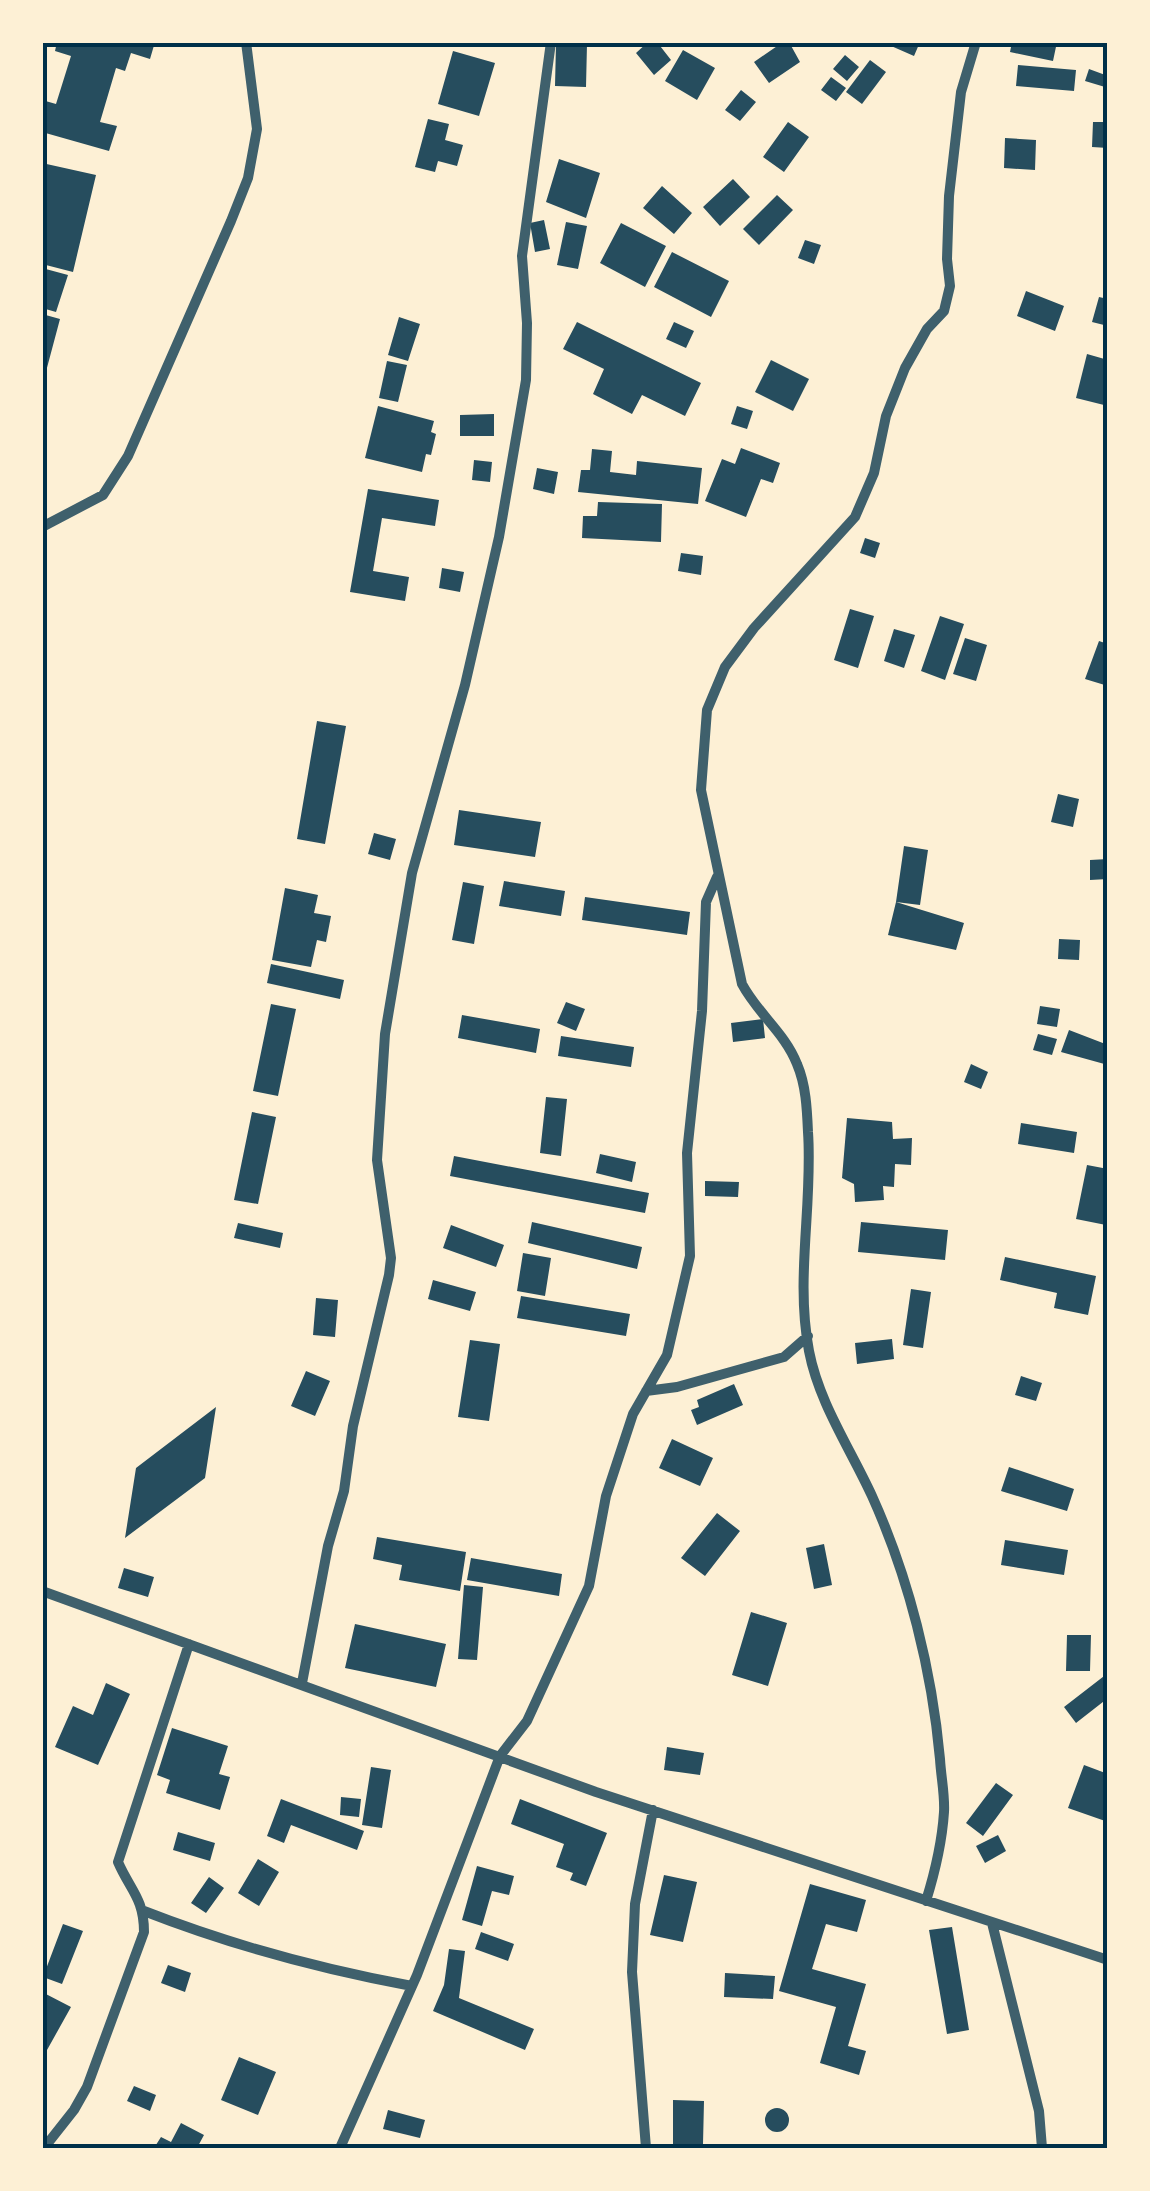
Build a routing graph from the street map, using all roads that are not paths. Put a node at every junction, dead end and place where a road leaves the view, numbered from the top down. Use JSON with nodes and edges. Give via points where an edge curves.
{"nodes":[{"id":1,"x":246,"y":42,"type":"edge"},
{"id":2,"x":551,"y":42,"type":"edge"},
{"id":3,"x":976,"y":42,"type":"edge"},
{"id":4,"x":42,"y":527,"type":"edge"},
{"id":5,"x":718,"y":876,"type":"junction"},
{"id":6,"x":808,"y":1336,"type":"junction"},
{"id":7,"x":646,"y":1391,"type":"junction"},
{"id":8,"x":42,"y":1591,"type":"edge"},
{"id":9,"x":189,"y":1644,"type":"junction"},
{"id":10,"x":302,"y":1684,"type":"junction"},
{"id":11,"x":500,"y":1756,"type":"junction"},
{"id":12,"x":652,"y":1810,"type":"junction"},
{"id":13,"x":926,"y":1901,"type":"junction"},
{"id":14,"x":144,"y":1911,"type":"junction"},
{"id":15,"x":992,"y":1924,"type":"junction"},
{"id":16,"x":1108,"y":1960,"type":"edge"},
{"id":17,"x":412,"y":1986,"type":"junction"},
{"id":18,"x":44,"y":2148,"type":"edge"},
{"id":19,"x":340,"y":2148,"type":"edge"},
{"id":20,"x":646,"y":2148,"type":"edge"},
{"id":21,"x":1042,"y":2148,"type":"edge"}],
"edges":[{"from":1,"to":4,"type":"street","via":[[256,129],[248,178],[231,221],[128,456],[103,495]]},
{"from":2,"to":10,"type":"street","via":[[522,256],[526,380],[500,538],[409,890],[386,1034],[376,1160],[389,1275]]},
{"from":3,"to":5,"type":"street","via":[[961,92],[944,311],[906,368],[856,517],[754,628],[725,667],[707,710],[700,790]]},
{"from":5,"to":6,"type":"street","via":[[742,984],[783,1036],[806,1101],[811,1178],[802,1286]]},
{"from":5,"to":7,"type":"street","via":[[706,902],[687,1153],[690,1256],[667,1355]]},
{"from":6,"to":7,"type":"street","via":[[784,1356]]},
{"from":6,"to":13,"type":"street","via":[[821,1396],[873,1499],[905,1589],[935,1699],[944,1810]]},
{"from":7,"to":11,"type":"street","via":[[606,1496],[589,1586],[527,1721]]},
{"from":8,"to":9,"type":"street"},
{"from":9,"to":10,"type":"street"},
{"from":9,"to":14,"type":"street","via":[[118,1862]]},
{"from":10,"to":11,"type":"street"},
{"from":11,"to":12,"type":"street"},
{"from":11,"to":17,"type":"street"},
{"from":12,"to":13,"type":"street"},
{"from":12,"to":20,"type":"street","via":[[635,1904],[632,1972]]},
{"from":13,"to":15,"type":"street"},
{"from":14,"to":17,"type":"street","via":[[271,1955]]},
{"from":14,"to":18,"type":"street","via":[[144,1932],[87,2087]]},
{"from":15,"to":16,"type":"street"},
{"from":15,"to":21,"type":"street","via":[[1039,2111]]},
{"from":17,"to":19,"type":"street"}]}
